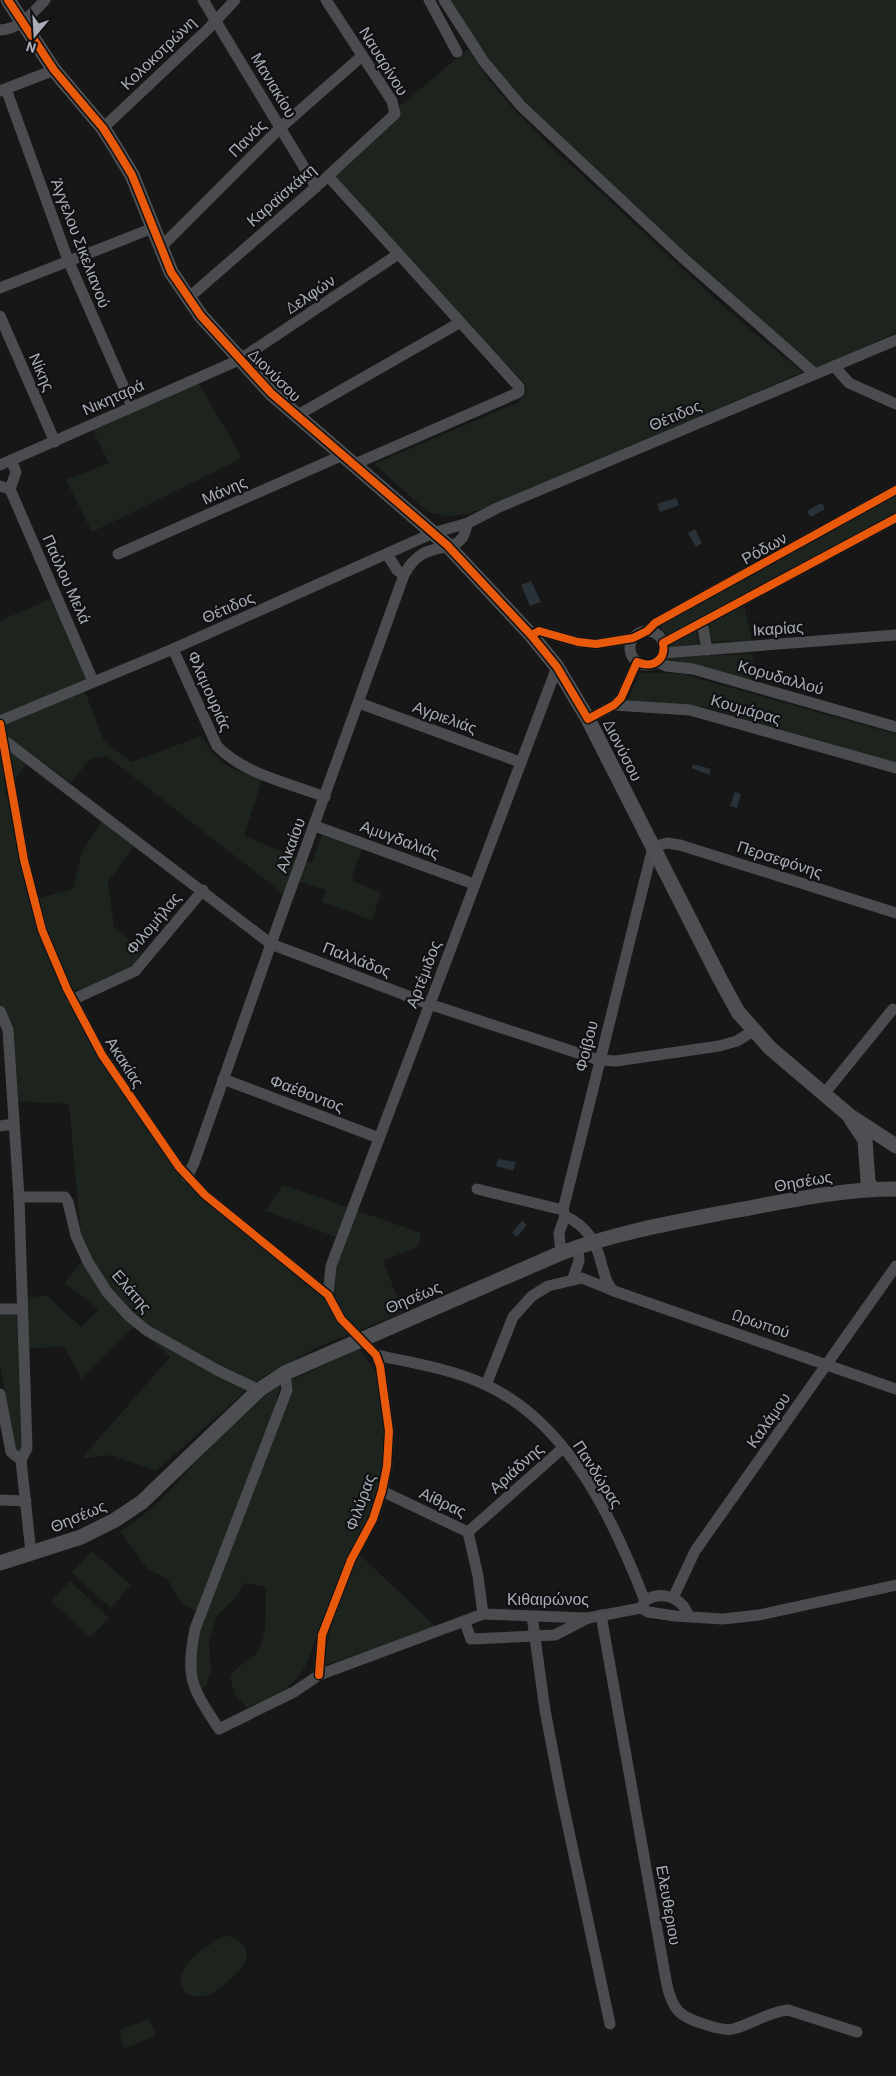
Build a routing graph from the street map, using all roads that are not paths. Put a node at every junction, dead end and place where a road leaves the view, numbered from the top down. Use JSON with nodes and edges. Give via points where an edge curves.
{"nodes":[{"id":1,"x":8,"y":0,"type":"edge"},
{"id":2,"x":45,"y":0,"type":"edge"},
{"id":3,"x":203,"y":0,"type":"edge"},
{"id":4,"x":235,"y":0,"type":"edge"},
{"id":5,"x":326,"y":0,"type":"edge"},
{"id":6,"x":429,"y":0,"type":"edge"},
{"id":7,"x":444,"y":0,"type":"edge"},
{"id":8,"x":215,"y":19,"type":"junction"},
{"id":9,"x":22,"y":23,"type":"junction"},
{"id":10,"x":0,"y":30,"type":"edge"},
{"id":11,"x":457,"y":52,"type":"dead end"},
{"id":12,"x":362,"y":56,"type":"junction"},
{"id":13,"x":54,"y":70,"type":"junction"},
{"id":14,"x":3,"y":90,"type":"edge"},
{"id":15,"x":394,"y":114,"type":"joint"},
{"id":16,"x":103,"y":128,"type":"junction"},
{"id":17,"x":280,"y":128,"type":"junction"},
{"id":18,"x":328,"y":176,"type":"junction"},
{"id":19,"x":316,"y":187,"type":"junction"},
{"id":20,"x":153,"y":228,"type":"junction"},
{"id":21,"x":160,"y":248,"type":"junction"},
{"id":22,"x":397,"y":255,"type":"junction"},
{"id":23,"x":68,"y":260,"type":"junction"},
{"id":24,"x":0,"y":288,"type":"edge"},
{"id":25,"x":187,"y":299,"type":"junction"},
{"id":26,"x":0,"y":316,"type":"edge"},
{"id":27,"x":459,"y":323,"type":"junction"},
{"id":28,"x":896,"y":340,"type":"edge"},
{"id":29,"x":240,"y":360,"type":"junction"},
{"id":30,"x":834,"y":366,"type":"junction"},
{"id":31,"x":814,"y":374,"type":"junction"},
{"id":32,"x":896,"y":404,"type":"edge"},
{"id":33,"x":132,"y":406,"type":"junction"},
{"id":34,"x":296,"y":416,"type":"junction"},
{"id":35,"x":55,"y":442,"type":"junction"},
{"id":36,"x":349,"y":459,"type":"junction"},
{"id":37,"x":12,"y":460,"type":"junction"},
{"id":38,"x":0,"y":465,"type":"edge"},
{"id":39,"x":5,"y":488,"type":"edge"},
{"id":40,"x":896,"y":490,"type":"edge"},
{"id":41,"x":896,"y":518,"type":"edge"},
{"id":42,"x":468,"y":523,"type":"junction"},
{"id":43,"x":433,"y":533,"type":"junction"},
{"id":44,"x":447,"y":546,"type":"junction"},
{"id":45,"x":118,"y":554,"type":"dead end"},
{"id":46,"x":387,"y":554,"type":"junction"},
{"id":47,"x":404,"y":575,"type":"junction"},
{"id":48,"x":702,"y":622,"type":"junction"},
{"id":49,"x":647,"y":631,"type":"junction"},
{"id":50,"x":896,"y":635,"type":"edge"},
{"id":51,"x":531,"y":636,"type":"junction"},
{"id":52,"x":634,"y":638,"type":"junction"},
{"id":53,"x":173,"y":649,"type":"junction"},
{"id":54,"x":708,"y":650,"type":"junction"},
{"id":55,"x":661,"y":653,"type":"junction"},
{"id":56,"x":638,"y":662,"type":"junction"},
{"id":57,"x":557,"y":667,"type":"junction"},
{"id":58,"x":93,"y":681,"type":"junction"},
{"id":59,"x":359,"y":703,"type":"junction"},
{"id":60,"x":614,"y":705,"type":"junction"},
{"id":61,"x":588,"y":719,"type":"junction"},
{"id":62,"x":0,"y":722,"type":"edge"},
{"id":63,"x":896,"y":727,"type":"edge"},
{"id":64,"x":5,"y":741,"type":"junction"},
{"id":65,"x":520,"y":762,"type":"junction"},
{"id":66,"x":896,"y":768,"type":"edge"},
{"id":67,"x":325,"y":797,"type":"junction"},
{"id":68,"x":315,"y":826,"type":"junction"},
{"id":69,"x":653,"y":847,"type":"junction"},
{"id":70,"x":474,"y":884,"type":"junction"},
{"id":71,"x":203,"y":890,"type":"junction"},
{"id":72,"x":896,"y":913,"type":"edge"},
{"id":73,"x":271,"y":944,"type":"junction"},
{"id":74,"x":72,"y":1000,"type":"junction"},
{"id":75,"x":429,"y":1004,"type":"junction"},
{"id":76,"x":893,"y":1009,"type":"dead end"},
{"id":77,"x":0,"y":1011,"type":"edge"},
{"id":78,"x":752,"y":1031,"type":"junction"},
{"id":79,"x":599,"y":1060,"type":"junction"},
{"id":80,"x":223,"y":1079,"type":"junction"},
{"id":81,"x":824,"y":1094,"type":"junction"},
{"id":82,"x":850,"y":1116,"type":"junction"},
{"id":83,"x":14,"y":1124,"type":"junction"},
{"id":84,"x":0,"y":1126,"type":"edge"},
{"id":85,"x":872,"y":1128,"type":"junction"},
{"id":86,"x":379,"y":1138,"type":"junction"},
{"id":87,"x":895,"y":1145,"type":"edge"},
{"id":88,"x":867,"y":1160,"type":"junction"},
{"id":89,"x":187,"y":1177,"type":"junction"},
{"id":90,"x":477,"y":1189,"type":"dead end"},
{"id":91,"x":873,"y":1189,"type":"junction"},
{"id":92,"x":896,"y":1189,"type":"edge"},
{"id":93,"x":837,"y":1192,"type":"junction"},
{"id":94,"x":19,"y":1196,"type":"junction"},
{"id":95,"x":564,"y":1213,"type":"junction"},
{"id":96,"x":593,"y":1241,"type":"junction"},
{"id":97,"x":578,"y":1246,"type":"junction"},
{"id":98,"x":560,"y":1253,"type":"junction"},
{"id":99,"x":896,"y":1266,"type":"edge"},
{"id":100,"x":573,"y":1278,"type":"junction"},
{"id":101,"x":614,"y":1291,"type":"junction"},
{"id":102,"x":328,"y":1295,"type":"junction"},
{"id":103,"x":0,"y":1309,"type":"edge"},
{"id":104,"x":21,"y":1309,"type":"junction"},
{"id":105,"x":360,"y":1339,"type":"junction"},
{"id":106,"x":376,"y":1355,"type":"junction"},
{"id":107,"x":828,"y":1364,"type":"junction"},
{"id":108,"x":285,"y":1373,"type":"junction"},
{"id":109,"x":486,"y":1385,"type":"junction"},
{"id":110,"x":896,"y":1389,"type":"edge"},
{"id":111,"x":259,"y":1390,"type":"junction"},
{"id":112,"x":0,"y":1394,"type":"edge"},
{"id":113,"x":563,"y":1448,"type":"junction"},
{"id":114,"x":21,"y":1460,"type":"junction"},
{"id":115,"x":382,"y":1491,"type":"junction"},
{"id":116,"x":0,"y":1500,"type":"edge"},
{"id":117,"x":26,"y":1501,"type":"junction"},
{"id":118,"x":468,"y":1532,"type":"junction"},
{"id":119,"x":30,"y":1553,"type":"junction"},
{"id":120,"x":0,"y":1563,"type":"edge"},
{"id":121,"x":896,"y":1585,"type":"edge"},
{"id":122,"x":673,"y":1598,"type":"junction"},
{"id":123,"x":643,"y":1605,"type":"junction"},
{"id":124,"x":483,"y":1614,"type":"junction"},
{"id":125,"x":601,"y":1615,"type":"junction"},
{"id":126,"x":688,"y":1615,"type":"junction"},
{"id":127,"x":532,"y":1616,"type":"junction"},
{"id":128,"x":588,"y":1618,"type":"junction"},
{"id":129,"x":465,"y":1623,"type":"junction"},
{"id":130,"x":536,"y":1636,"type":"junction"},
{"id":131,"x":319,"y":1675,"type":"junction"},
{"id":132,"x":610,"y":2024,"type":"dead end"},
{"id":133,"x":857,"y":2032,"type":"dead end"}],
"edges":[{"from":1,"to":9,"type":"main road","name":"Διονύσου"},
{"from":2,"to":9,"type":"street"},
{"from":3,"to":8,"type":"street","name":"Μανιακίου"},
{"from":4,"to":8,"type":"street","name":"Κολοκοτρώνη"},
{"from":5,"to":12,"type":"street","name":"Ναυαρίνου"},
{"from":6,"to":11,"type":"street"},
{"from":7,"to":31,"type":"street","via":[[484,62],[521,106],[682,257]]},
{"from":8,"to":16,"type":"street","name":"Κολοκοτρώνη"},
{"from":8,"to":17,"type":"street","name":"Μανιακίου"},
{"from":9,"to":10,"type":"street"},
{"from":9,"to":13,"type":"main road","name":"Διονύσου"},
{"from":12,"to":15,"type":"street","name":"Ναυαρίνου","via":[[392,101]]},
{"from":12,"to":17,"type":"street","name":"Πανός"},
{"from":13,"to":14,"type":"street"},
{"from":13,"to":16,"type":"main road","name":"Διονύσου"},
{"from":14,"to":23,"type":"street","name":"Άγγελου Σικελιανού"},
{"from":15,"to":18,"type":"street","name":"Καραϊσκάκη"},
{"from":16,"to":20,"type":"main road","name":"Διονύσου","via":[[132,176]]},
{"from":17,"to":19,"type":"street","name":"Μανιακίου"},
{"from":17,"to":21,"type":"street","name":"Πανός"},
{"from":18,"to":19,"type":"street","name":"Καραϊσκάκη"},
{"from":18,"to":22,"type":"street"},
{"from":19,"to":25,"type":"street","name":"Καραϊσκάκη"},
{"from":20,"to":21,"type":"main road","name":"Διονύσου"},
{"from":20,"to":23,"type":"street"},
{"from":21,"to":25,"type":"main road","name":"Διονύσου"},
{"from":22,"to":27,"type":"street"},
{"from":22,"to":29,"type":"street","name":"Δελφών"},
{"from":23,"to":24,"type":"street"},
{"from":23,"to":33,"type":"street","name":"Άγγελου Σικελιανού"},
{"from":25,"to":29,"type":"main road","name":"Διονύσου"},
{"from":26,"to":35,"type":"street","name":"Νίκης"},
{"from":27,"to":34,"type":"street"},
{"from":27,"to":36,"type":"street","name":"Μάνης","via":[[519,387],[519,392]]},
{"from":28,"to":30,"type":"street","name":"Θέτιδος"},
{"from":29,"to":33,"type":"street","name":"Νικηταρά"},
{"from":29,"to":34,"type":"main road","name":"Διονύσου"},
{"from":30,"to":31,"type":"street","name":"Θέτιδος"},
{"from":30,"to":32,"type":"street","via":[[849,383]]},
{"from":31,"to":42,"type":"street","name":"Θέτιδος"},
{"from":33,"to":35,"type":"street","name":"Νικηταρά"},
{"from":34,"to":36,"type":"main road","name":"Διονύσου"},
{"from":35,"to":37,"type":"street","name":"Νικηταρά"},
{"from":36,"to":43,"type":"main road","name":"Διονύσου"},
{"from":36,"to":45,"type":"street","name":"Μάνης"},
{"from":37,"to":38,"type":"street","name":"Νικηταρά"},
{"from":37,"to":39,"type":"street","name":"Παύλου Μελά","via":[[16,472]]},
{"from":39,"to":58,"type":"street","name":"Παύλου Μελά"},
{"from":40,"to":49,"type":"street","name":"Ρόδων","via":[[655,623]]},
{"from":41,"to":48,"type":"street"},
{"from":42,"to":43,"type":"street","name":"Θέτιδος"},
{"from":42,"to":44,"type":"street","name":"Θέτιδος","via":[[462,538]]},
{"from":43,"to":44,"type":"main road","name":"Διονύσου"},
{"from":43,"to":46,"type":"street","name":"Θέτιδος"},
{"from":44,"to":47,"type":"street","name":"Αλκαίου","via":[[417,556]]},
{"from":44,"to":51,"type":"main road","name":"Διονύσου"},
{"from":46,"to":47,"type":"street"},
{"from":46,"to":53,"type":"street","name":"Θέτιδος"},
{"from":47,"to":59,"type":"street","name":"Αλκαίου"},
{"from":48,"to":54,"type":"street"},
{"from":48,"to":55,"type":"street"},
{"from":49,"to":52,"type":"street"},
{"from":49,"to":55,"type":"street","via":[[657,634]]},
{"from":50,"to":54,"type":"street","name":"Ικαρίας"},
{"from":51,"to":52,"type":"street","via":[[539,631],[596,644]]},
{"from":51,"to":57,"type":"main road","name":"Διονύσου"},
{"from":52,"to":56,"type":"street","via":[[631,654]]},
{"from":53,"to":58,"type":"street","name":"Θέτιδος"},
{"from":53,"to":67,"type":"street","name":"Φλαμουριάς","via":[[217,746],[228,757],[242,766]]},
{"from":54,"to":55,"type":"street","name":"Ικαρίας"},
{"from":55,"to":56,"type":"street","via":[[647,665]]},
{"from":55,"to":63,"type":"street","name":"Κορυδαλλού","via":[[666,666],[693,669]]},
{"from":56,"to":60,"type":"street","via":[[621,698]]},
{"from":57,"to":61,"type":"main road","name":"Διονύσου"},
{"from":57,"to":65,"type":"street","name":"Αρτέμιδος"},
{"from":58,"to":62,"type":"street","name":"Θέτιδος"},
{"from":59,"to":65,"type":"street","name":"Αγριελιάς"},
{"from":59,"to":67,"type":"street","name":"Αλκαίου"},
{"from":60,"to":61,"type":"street"},
{"from":60,"to":66,"type":"street","name":"Κουμάρας","via":[[690,710]]},
{"from":61,"to":69,"type":"main road","name":"Διονύσου"},
{"from":62,"to":64,"type":"street","name":"Ακακίας"},
{"from":64,"to":71,"type":"street","name":"Παλλάδος"},
{"from":64,"to":74,"type":"street","name":"Ακακίας","via":[[24,860],[42,930]]},
{"from":65,"to":70,"type":"street","name":"Αρτέμιδος"},
{"from":67,"to":68,"type":"street","name":"Αλκαίου"},
{"from":68,"to":70,"type":"street","name":"Αμυγδαλιάς"},
{"from":68,"to":73,"type":"street","name":"Αλκαίου"},
{"from":69,"to":72,"type":"street","name":"Περσεφόνης","via":[[680,844]]},
{"from":69,"to":78,"type":"main road","name":"Διονύσου","via":[[720,979]]},
{"from":69,"to":79,"type":"street","name":"Φοίβου"},
{"from":70,"to":75,"type":"street","name":"Αρτέμιδος"},
{"from":71,"to":73,"type":"street","name":"Παλλάδος"},
{"from":71,"to":74,"type":"street","name":"Φιλομήλας","via":[[135,971]]},
{"from":73,"to":75,"type":"street","name":"Παλλάδος"},
{"from":73,"to":80,"type":"street","name":"Αλκαίου"},
{"from":74,"to":89,"type":"street","name":"Ακακίας","via":[[102,1055]]},
{"from":75,"to":79,"type":"street","name":"Παλλάδος"},
{"from":75,"to":86,"type":"street","name":"Αρτέμιδος"},
{"from":76,"to":81,"type":"street"},
{"from":77,"to":83,"type":"street","via":[[8,1030]]},
{"from":78,"to":79,"type":"street","name":"Παλλάδος","via":[[737,1041],[720,1046],[616,1061]]},
{"from":78,"to":81,"type":"main road","name":"Διονύσου"},
{"from":79,"to":95,"type":"street","name":"Φοίβου"},
{"from":80,"to":86,"type":"street","name":"Φαέθοντος"},
{"from":80,"to":89,"type":"street","name":"Αλκαίου"},
{"from":81,"to":82,"type":"main road","name":"Διονύσου"},
{"from":82,"to":85,"type":"main road","name":"Διονύσου"},
{"from":82,"to":88,"type":"main road","name":"Διονύσου","via":[[865,1140]]},
{"from":83,"to":84,"type":"street"},
{"from":83,"to":94,"type":"street"},
{"from":85,"to":87,"type":"main road","name":"Διονύσου"},
{"from":85,"to":91,"type":"main road","via":[[877,1148],[878,1182]]},
{"from":86,"to":102,"type":"street","name":"Αρτέμιδος","via":[[331,1266]]},
{"from":88,"to":91,"type":"main road","name":"Διονύσου","via":[[868,1182]]},
{"from":88,"to":93,"type":"main road","via":[[856,1179]]},
{"from":89,"to":102,"type":"street","name":"Ακακίας"},
{"from":90,"to":95,"type":"street"},
{"from":91,"to":92,"type":"main road","name":"Θησέως"},
{"from":91,"to":93,"type":"main road","name":"Θησέως"},
{"from":93,"to":96,"type":"main road","name":"Θησέως","via":[[644,1228]]},
{"from":94,"to":104,"type":"street"},
{"from":94,"to":111,"type":"street","name":"Ελάτης","via":[[65,1197],[76,1236],[88,1262],[107,1292],[129,1316],[146,1330]]},
{"from":95,"to":96,"type":"street","via":[[581,1224]]},
{"from":95,"to":98,"type":"street","name":"Φοίβου","via":[[559,1233]]},
{"from":96,"to":97,"type":"main road","name":"Θησέως"},
{"from":96,"to":101,"type":"street","via":[[609,1286]]},
{"from":97,"to":98,"type":"main road","name":"Θησέως"},
{"from":97,"to":100,"type":"street","via":[[579,1261]]},
{"from":98,"to":105,"type":"main road","name":"Θησέως"},
{"from":99,"to":107,"type":"street","name":"Καλάμου"},
{"from":100,"to":101,"type":"street","name":"Ωρωπού","via":[[582,1278]]},
{"from":100,"to":109,"type":"street","via":[[548,1286],[532,1296],[513,1317]]},
{"from":101,"to":107,"type":"street","name":"Ωρωπού"},
{"from":102,"to":105,"type":"street","name":"Ακακίας","via":[[341,1319]]},
{"from":103,"to":104,"type":"street"},
{"from":104,"to":114,"type":"street","via":[[27,1448]]},
{"from":105,"to":106,"type":"street"},
{"from":105,"to":108,"type":"main road","name":"Θησέως"},
{"from":106,"to":109,"type":"street","name":"Πανδώρας","via":[[430,1366]]},
{"from":106,"to":115,"type":"street","name":"Φιλύρας","via":[[389,1430]]},
{"from":107,"to":110,"type":"street","name":"Ωρωπού"},
{"from":107,"to":122,"type":"street","name":"Καλάμου","via":[[695,1551]]},
{"from":108,"to":111,"type":"main road","name":"Θησέως"},
{"from":108,"to":131,"type":"street","name":"Κιθαιρώνος","via":[[287,1390],[194,1629],[190,1675],[219,1729],[294,1692]]},
{"from":109,"to":113,"type":"street","name":"Πανδώρας","via":[[525,1407]]},
{"from":111,"to":119,"type":"main road","name":"Θησέως","via":[[142,1502],[81,1537]]},
{"from":112,"to":114,"type":"street","via":[[11,1452]]},
{"from":113,"to":118,"type":"street","name":"Αριάδνης"},
{"from":113,"to":123,"type":"street","name":"Πανδώρας","via":[[594,1491],[633,1571]]},
{"from":114,"to":117,"type":"street"},
{"from":115,"to":118,"type":"street","name":"Αίθρας"},
{"from":115,"to":131,"type":"street","name":"Φιλύρας","via":[[322,1635]]},
{"from":116,"to":117,"type":"street"},
{"from":117,"to":119,"type":"street"},
{"from":118,"to":124,"type":"street","name":"Αίθρας"},
{"from":119,"to":120,"type":"main road","name":"Θησέως"},
{"from":121,"to":126,"type":"street","name":"Κιθαιρώνος","via":[[759,1615],[722,1619]]},
{"from":122,"to":123,"type":"street","via":[[654,1595]]},
{"from":122,"to":126,"type":"street","via":[[681,1603]]},
{"from":123,"to":125,"type":"street","name":"Κιθαιρώνος"},
{"from":123,"to":126,"type":"street","name":"Κιθαιρώνος","via":[[660,1614]]},
{"from":124,"to":127,"type":"street","name":"Κιθαιρώνος"},
{"from":124,"to":129,"type":"street","name":"Κιθαιρώνος"},
{"from":125,"to":128,"type":"street","name":"Κιθαιρώνος"},
{"from":125,"to":133,"type":"street","name":"Ελευθεριου","via":[[666,1980],[674,2006],[691,2021],[722,2029],[788,2010]]},
{"from":127,"to":128,"type":"street","name":"Κιθαιρώνος"},
{"from":127,"to":130,"type":"street"},
{"from":128,"to":130,"type":"street","via":[[554,1635]]},
{"from":129,"to":130,"type":"street","via":[[471,1639]]},
{"from":129,"to":131,"type":"street","name":"Κιθαιρώνος"},
{"from":130,"to":132,"type":"street","via":[[545,1710],[561,1794]]}]}
